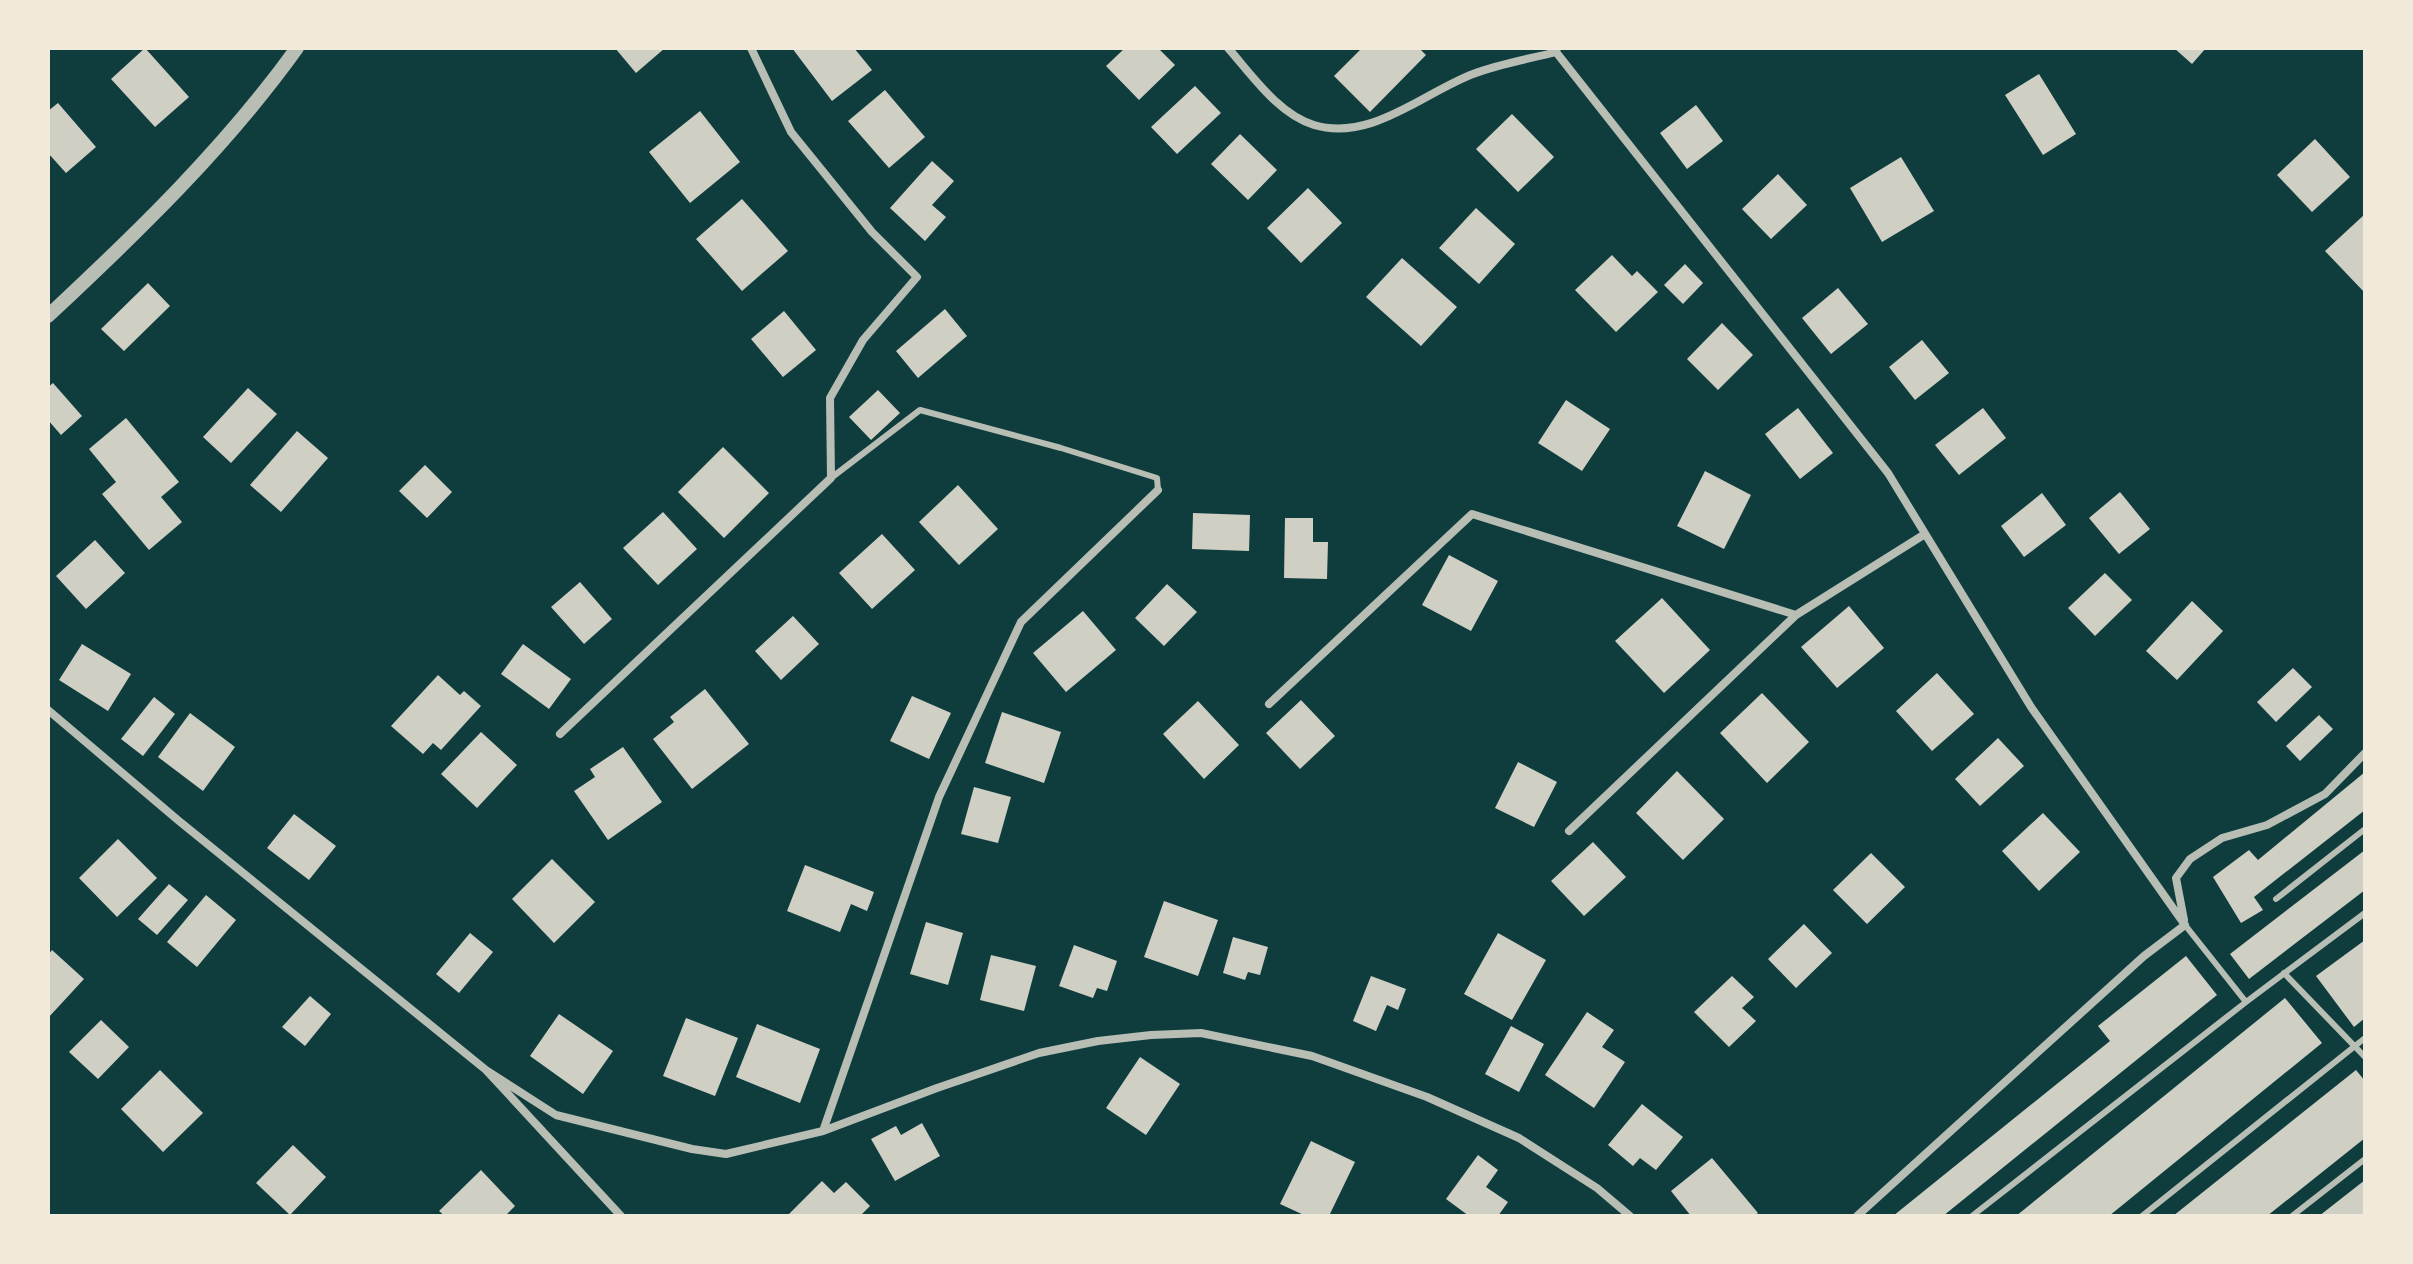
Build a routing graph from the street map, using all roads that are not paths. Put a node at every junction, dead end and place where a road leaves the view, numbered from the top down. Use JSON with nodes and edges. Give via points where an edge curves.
{"nodes":[{"id":1,"x":297,"y":48,"type":"edge"},
{"id":2,"x":751,"y":48,"type":"edge"},
{"id":3,"x":1228,"y":48,"type":"edge"},
{"id":4,"x":1557,"y":50,"type":"edge"},
{"id":5,"x":48,"y":316,"type":"edge"},
{"id":6,"x":831,"y":478,"type":"junction"},
{"id":7,"x":1158,"y":490,"type":"joint"},
{"id":8,"x":1925,"y":534,"type":"junction"},
{"id":9,"x":1796,"y":615,"type":"junction"},
{"id":10,"x":1269,"y":704,"type":"dead end"},
{"id":11,"x":48,"y":710,"type":"edge"},
{"id":12,"x":560,"y":734,"type":"dead end"},
{"id":13,"x":2365,"y":753,"type":"edge"},
{"id":14,"x":2365,"y":829,"type":"edge"},
{"id":15,"x":1569,"y":831,"type":"dead end"},
{"id":16,"x":2276,"y":899,"type":"dead end"},
{"id":17,"x":2365,"y":913,"type":"edge"},
{"id":18,"x":2185,"y":925,"type":"junction"},
{"id":19,"x":2284,"y":973,"type":"junction"},
{"id":20,"x":2246,"y":1002,"type":"junction"},
{"id":21,"x":2365,"y":1038,"type":"edge"},
{"id":22,"x":2356,"y":1045,"type":"junction"},
{"id":23,"x":2365,"y":1057,"type":"edge"},
{"id":24,"x":486,"y":1070,"type":"junction"},
{"id":25,"x":823,"y":1131,"type":"junction"},
{"id":26,"x":2365,"y":1159,"type":"edge"},
{"id":27,"x":1863,"y":1214,"type":"edge"},
{"id":28,"x":621,"y":1216,"type":"edge"},
{"id":29,"x":1630,"y":1216,"type":"edge"},
{"id":30,"x":1972,"y":1216,"type":"edge"},
{"id":31,"x":2142,"y":1216,"type":"edge"},
{"id":32,"x":2292,"y":1216,"type":"edge"}],
"edges":[{"from":1,"to":5,"type":"street","via":[[262,97],[128,241]]},
{"from":2,"to":6,"type":"street","via":[[791,132],[872,232],[917,277],[863,340],[830,398]]},
{"from":3,"to":4,"type":"street","via":[[1278,104],[1312,124],[1336,129],[1366,126],[1474,74]]},
{"from":4,"to":8,"type":"street","via":[[1888,473]]},
{"from":6,"to":7,"type":"lane","via":[[920,410],[1157,478]]},
{"from":6,"to":12,"type":"street"},
{"from":7,"to":25,"type":"street","via":[[1021,622],[939,797]]},
{"from":8,"to":9,"type":"street"},
{"from":8,"to":18,"type":"street","via":[[2031,707]]},
{"from":9,"to":10,"type":"street","via":[[1472,514]]},
{"from":9,"to":15,"type":"street"},
{"from":11,"to":24,"type":"street"},
{"from":13,"to":18,"type":"street","via":[[2325,794],[2267,825],[2222,838],[2190,859],[2176,878]]},
{"from":14,"to":16,"type":"lane"},
{"from":17,"to":19,"type":"lane"},
{"from":18,"to":20,"type":"lane"},
{"from":18,"to":27,"type":"street","via":[[2144,956]]},
{"from":19,"to":20,"type":"lane"},
{"from":19,"to":22,"type":"lane"},
{"from":20,"to":30,"type":"lane"},
{"from":21,"to":22,"type":"lane"},
{"from":22,"to":23,"type":"lane"},
{"from":22,"to":31,"type":"lane"},
{"from":24,"to":25,"type":"street","via":[[556,1115],[692,1149],[726,1154]]},
{"from":24,"to":28,"type":"street"},
{"from":25,"to":29,"type":"street","via":[[1039,1053],[1098,1041],[1201,1033],[1312,1056],[1427,1097],[1519,1138]]},
{"from":26,"to":32,"type":"lane"}]}
